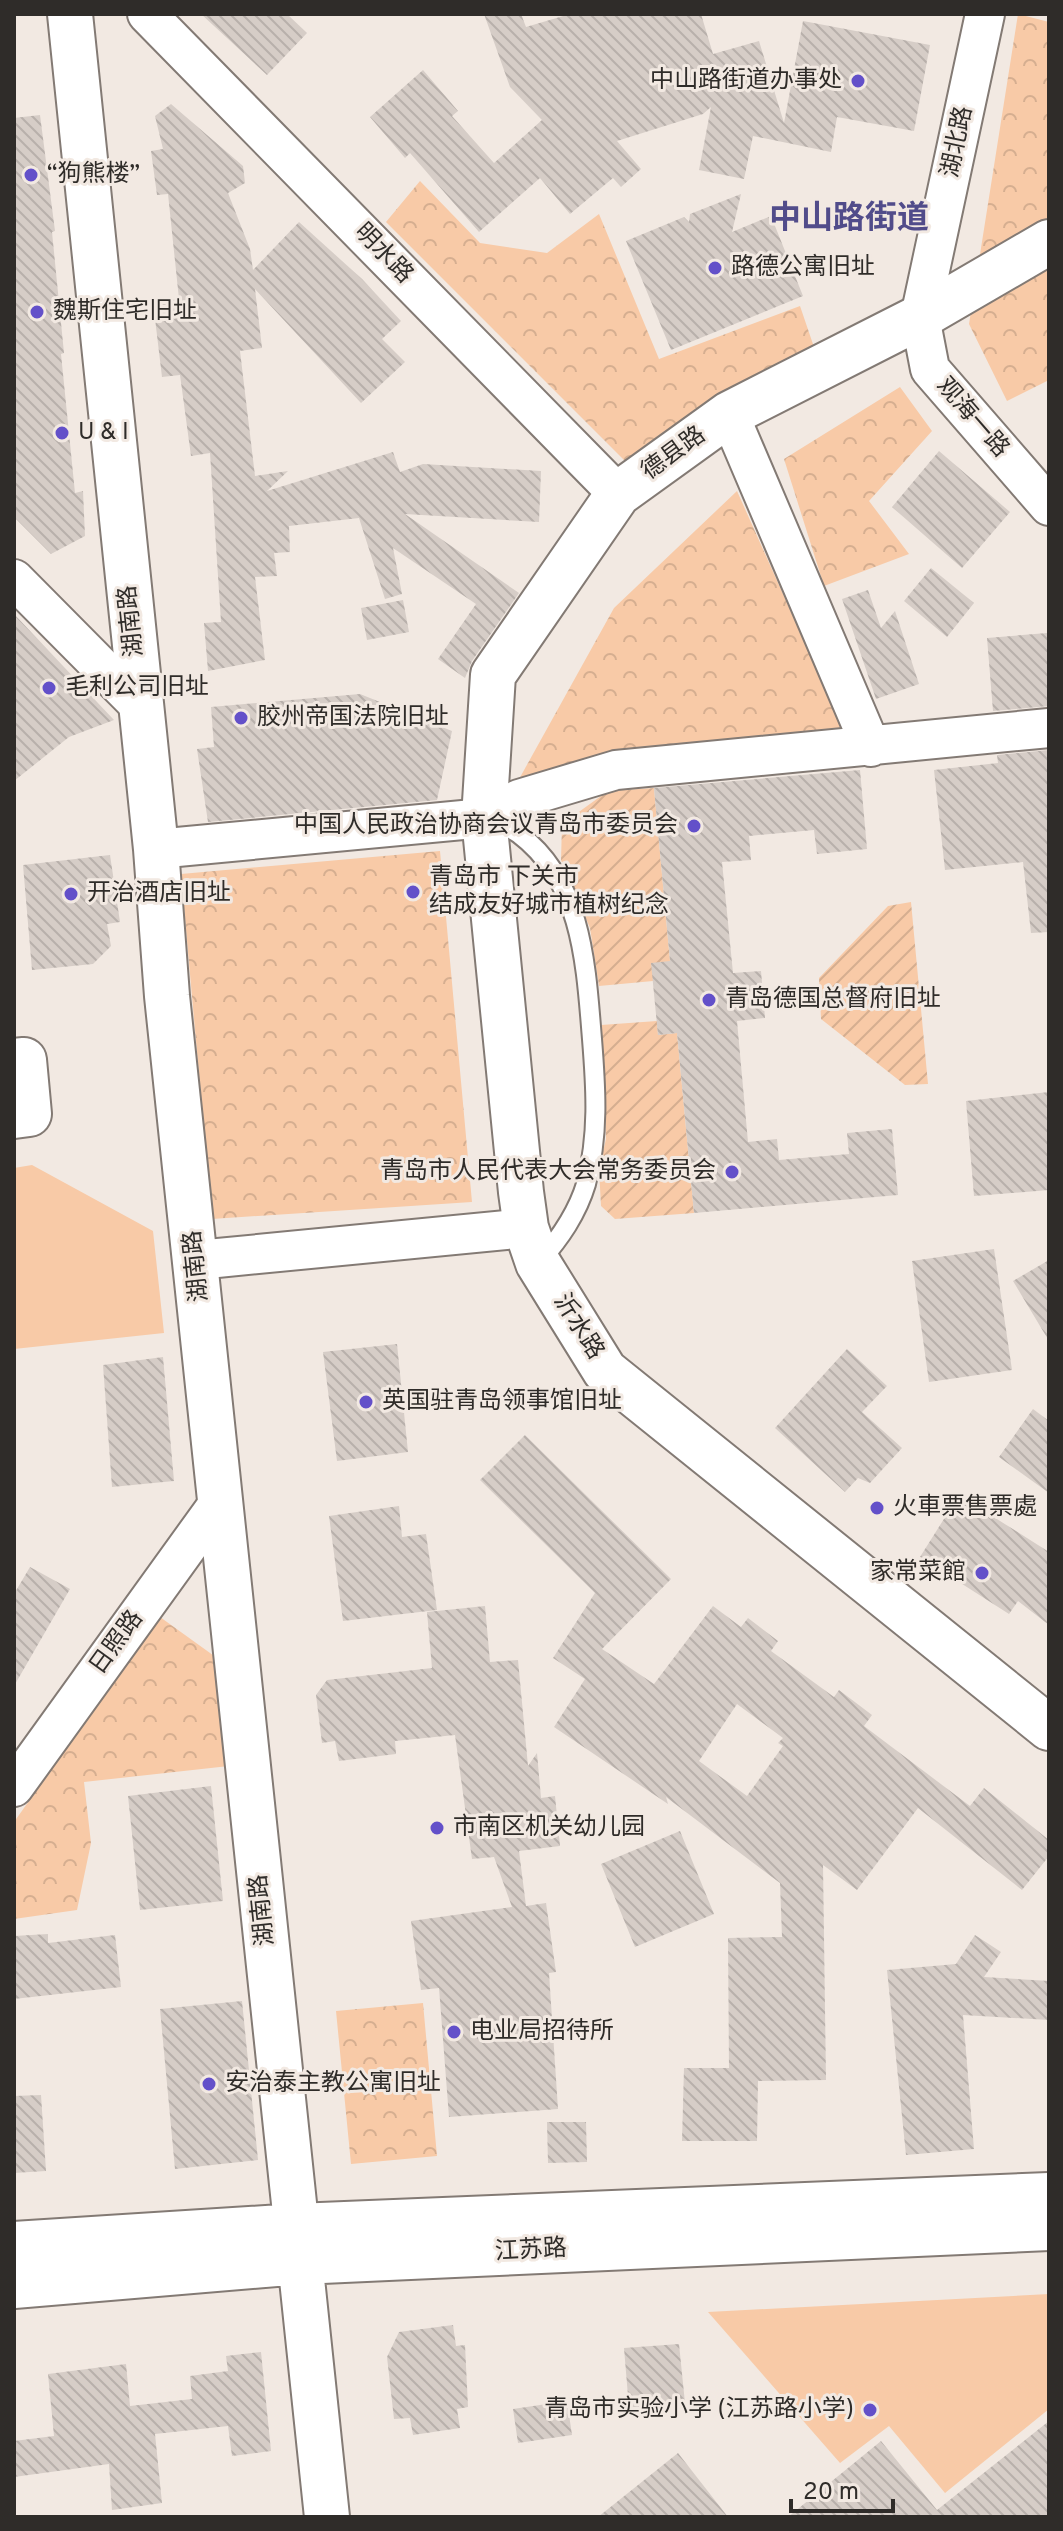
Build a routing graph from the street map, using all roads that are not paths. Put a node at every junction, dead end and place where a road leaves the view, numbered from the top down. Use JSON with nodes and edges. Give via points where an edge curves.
{"nodes":[{"id":1,"x":70,"y":14,"type":"edge"},
{"id":2,"x":147,"y":14,"type":"edge"},
{"id":3,"x":985,"y":14,"type":"edge"},
{"id":4,"x":1049,"y":242,"type":"edge"},
{"id":5,"x":920,"y":317,"type":"junction"},
{"id":6,"x":729,"y":414,"type":"junction"},
{"id":7,"x":618,"y":494,"type":"junction"},
{"id":8,"x":1049,"y":506,"type":"edge"},
{"id":9,"x":14,"y":579,"type":"edge"},
{"id":10,"x":140,"y":706,"type":"junction"},
{"id":11,"x":1049,"y":728,"type":"edge"},
{"id":12,"x":871,"y":747,"type":"junction"},
{"id":13,"x":484,"y":818,"type":"junction"},
{"id":14,"x":156,"y":849,"type":"junction"},
{"id":15,"x":14,"y":1061,"type":"edge"},
{"id":16,"x":14,"y":1116,"type":"edge"},
{"id":17,"x":532,"y":1246,"type":"junction"},
{"id":18,"x":197,"y":1260,"type":"junction"},
{"id":19,"x":221,"y":1500,"type":"junction"},
{"id":20,"x":1049,"y":1728,"type":"edge"},
{"id":21,"x":14,"y":1787,"type":"edge"},
{"id":22,"x":1049,"y":2195,"type":"edge"},
{"id":23,"x":1049,"y":2228,"type":"edge"},
{"id":24,"x":14,"y":2244,"type":"edge"},
{"id":25,"x":298,"y":2244,"type":"junction"},
{"id":26,"x":14,"y":2286,"type":"edge"},
{"id":27,"x":327,"y":2517,"type":"edge"}],
"edges":[{"from":1,"to":10,"type":"street","name":"湖南路"},
{"from":2,"to":7,"type":"street","name":"明水路"},
{"from":3,"to":5,"type":"street","name":"湖北路"},
{"from":4,"to":5,"type":"street","name":"德县路"},
{"from":5,"to":6,"type":"street","name":"德县路"},
{"from":5,"to":8,"type":"street","name":"观海一路","via":[[930,369]]},
{"from":6,"to":7,"type":"street","name":"德县路"},
{"from":6,"to":12,"type":"street"},
{"from":7,"to":13,"type":"street","name":"德县路","via":[[493,675]]},
{"from":9,"to":10,"type":"street"},
{"from":10,"to":14,"type":"street","name":"湖南路"},
{"from":11,"to":12,"type":"street"},
{"from":12,"to":13,"type":"street","via":[[616,770],[519,799]]},
{"from":13,"to":14,"type":"street"},
{"from":13,"to":17,"type":"street","name":"沂水路"},
{"from":13,"to":17,"type":"lane","via":[[519,833],[562,886],[586,959],[597,1106],[594,1147],[570,1221]]},
{"from":14,"to":18,"type":"street","name":"湖南路"},
{"from":15,"to":16,"type":"street","via":[[24,1060],[29,1114]]},
{"from":17,"to":18,"type":"street"},
{"from":17,"to":20,"type":"street","name":"沂水路","via":[[605,1371]]},
{"from":18,"to":19,"type":"street","name":"湖南路"},
{"from":19,"to":21,"type":"street","name":"日照路"},
{"from":19,"to":25,"type":"street","name":"湖南路"},
{"from":22,"to":25,"type":"street","name":"江苏路"},
{"from":23,"to":25,"type":"street","name":"江苏路"},
{"from":24,"to":25,"type":"street","name":"江苏路"},
{"from":25,"to":26,"type":"street","name":"江苏路"},
{"from":25,"to":27,"type":"street","name":"湖南路"}]}
